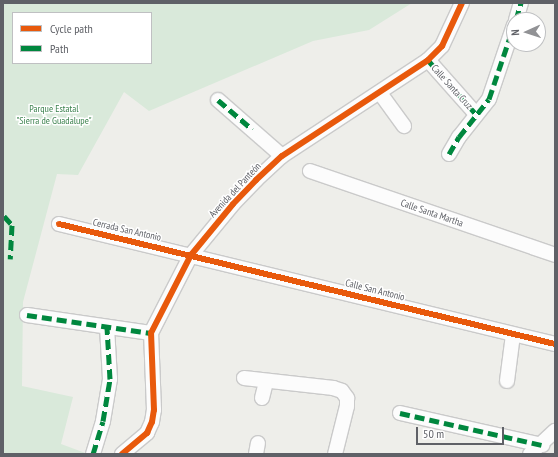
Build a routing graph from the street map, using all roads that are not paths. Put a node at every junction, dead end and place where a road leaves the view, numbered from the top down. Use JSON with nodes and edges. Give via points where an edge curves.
{"nodes":[{"id":1,"x":462,"y":3,"type":"edge"},
{"id":2,"x":506,"y":49,"type":"edge"},
{"id":3,"x":428,"y":60,"type":"junction"},
{"id":4,"x":380,"y":93,"type":"junction"},
{"id":5,"x":218,"y":100,"type":"dead end"},
{"id":6,"x":476,"y":114,"type":"junction"},
{"id":7,"x":404,"y":126,"type":"dead end"},
{"id":8,"x":449,"y":154,"type":"dead end"},
{"id":9,"x":282,"y":156,"type":"junction"},
{"id":10,"x":310,"y":171,"type":"dead end"},
{"id":11,"x":58,"y":224,"type":"dead end"},
{"id":12,"x":191,"y":255,"type":"junction"},
{"id":13,"x":555,"y":255,"type":"edge"},
{"id":14,"x":27,"y":315,"type":"dead end"},
{"id":15,"x":107,"y":327,"type":"junction"},
{"id":16,"x":151,"y":334,"type":"junction"},
{"id":17,"x":513,"y":335,"type":"junction"},
{"id":18,"x":555,"y":344,"type":"edge"},
{"id":19,"x":244,"y":378,"type":"dead end"},
{"id":20,"x":507,"y":381,"type":"dead end"},
{"id":21,"x":266,"y":382,"type":"junction"},
{"id":22,"x":262,"y":398,"type":"dead end"},
{"id":23,"x":400,"y":413,"type":"dead end"},
{"id":24,"x":555,"y":431,"type":"edge"},
{"id":25,"x":542,"y":445,"type":"junction"},
{"id":26,"x":93,"y":454,"type":"edge"},
{"id":27,"x":122,"y":454,"type":"edge"},
{"id":28,"x":334,"y":454,"type":"edge"},
{"id":29,"x":530,"y":454,"type":"edge"}],
"edges":[{"from":1,"to":3,"type":"street","name":"Avenida del Panteón","via":[[442,46]]},
{"from":2,"to":6,"type":"street","via":[[489,100]]},
{"from":3,"to":4,"type":"street","name":"Avenida del Panteón"},
{"from":3,"to":6,"type":"street","name":"Calle Santa Cruz"},
{"from":4,"to":7,"type":"street"},
{"from":4,"to":9,"type":"street","name":"Avenida del Panteón"},
{"from":5,"to":9,"type":"street"},
{"from":6,"to":8,"type":"street"},
{"from":9,"to":12,"type":"street","name":"Avenida del Panteón","via":[[233,204]]},
{"from":10,"to":13,"type":"street","name":"Calle Santa Martha"},
{"from":11,"to":12,"type":"street","name":"Cerrada San Antonio"},
{"from":12,"to":16,"type":"street","name":"Avenida del Panteón"},
{"from":12,"to":17,"type":"street","name":"Calle San Antonio"},
{"from":14,"to":15,"type":"street"},
{"from":15,"to":16,"type":"street"},
{"from":15,"to":26,"type":"street","via":[[110,379],[103,421]]},
{"from":16,"to":27,"type":"street","name":"Avenida del Panteón","via":[[154,410],[152,422],[147,433]]},
{"from":17,"to":18,"type":"street","name":"Calle San Antonio"},
{"from":17,"to":20,"type":"street"},
{"from":19,"to":21,"type":"street"},
{"from":21,"to":22,"type":"street"},
{"from":21,"to":28,"type":"street","via":[[342,391],[347,398],[347,406]]},
{"from":23,"to":25,"type":"street"},
{"from":24,"to":25,"type":"street"},
{"from":25,"to":29,"type":"street"}]}
